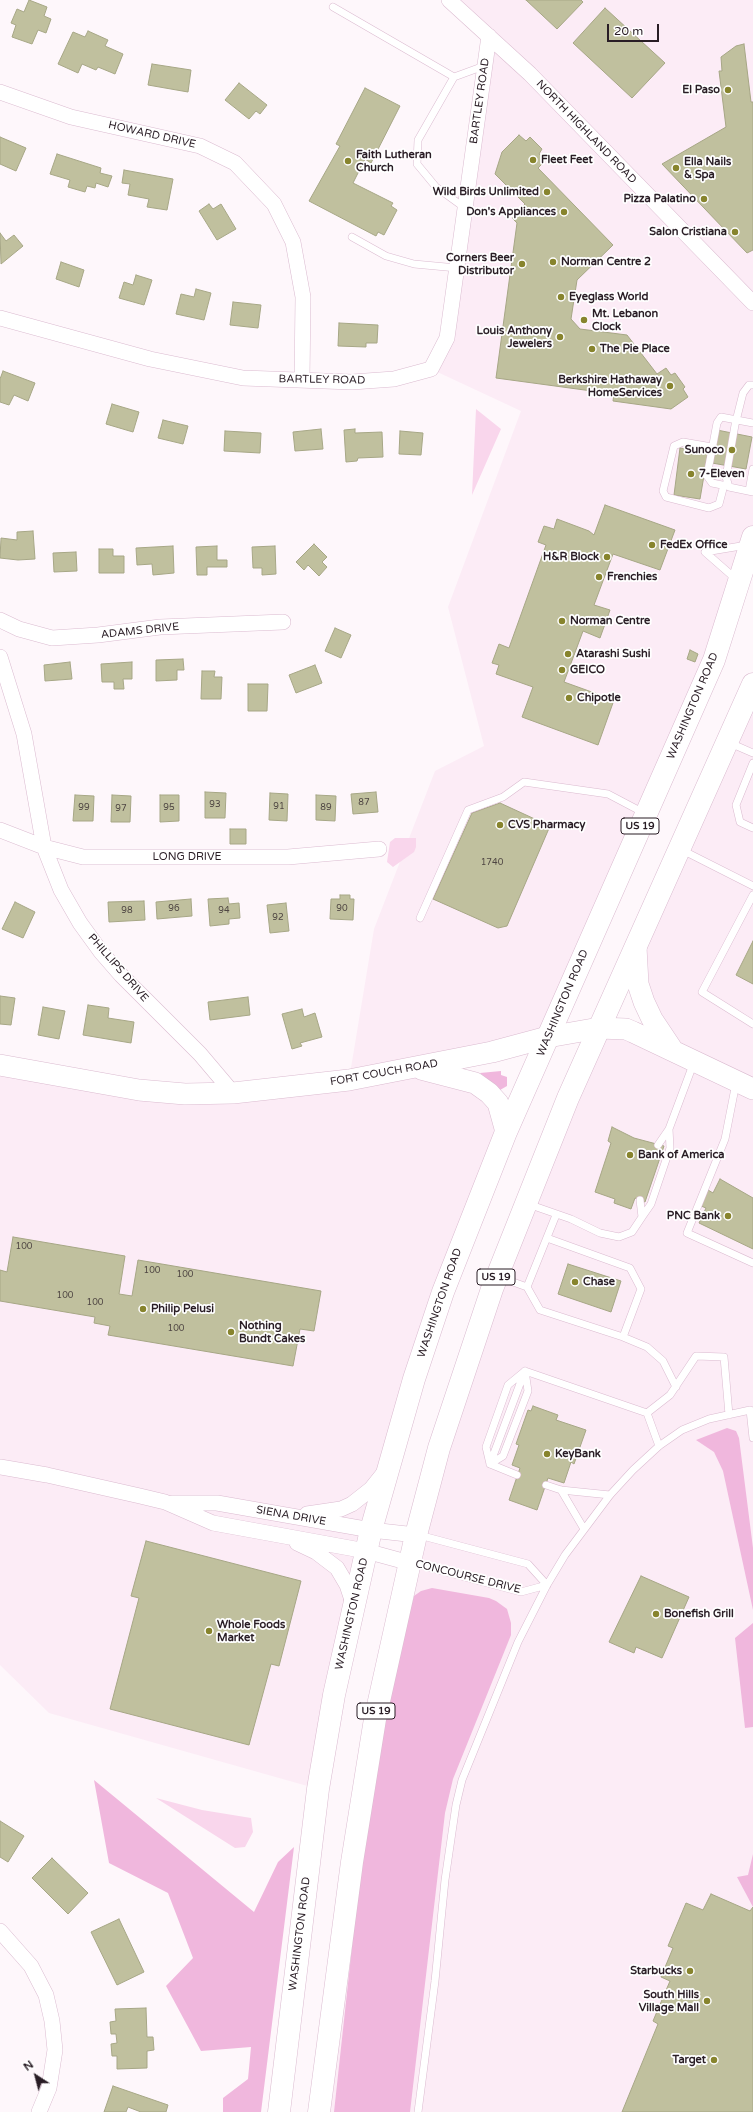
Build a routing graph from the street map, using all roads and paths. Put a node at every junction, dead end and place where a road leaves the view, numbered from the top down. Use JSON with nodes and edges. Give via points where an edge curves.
{"nodes":[{"id":1,"x":449,"y":0,"type":"edge"},
{"id":2,"x":333,"y":7,"type":"dead end"},
{"id":3,"x":489,"y":36,"type":"junction"},
{"id":4,"x":485,"y":66,"type":"junction"},
{"id":5,"x":454,"y":77,"type":"junction"},
{"id":6,"x":0,"y":92,"type":"edge"},
{"id":7,"x":465,"y":208,"type":"junction"},
{"id":8,"x":352,"y":237,"type":"dead end"},
{"id":9,"x":457,"y":268,"type":"junction"},
{"id":10,"x":753,"y":303,"type":"edge"},
{"id":11,"x":0,"y":318,"type":"edge"},
{"id":12,"x":302,"y":380,"type":"junction"},
{"id":13,"x":753,"y":385,"type":"edge"},
{"id":14,"x":736,"y":419,"type":"junction"},
{"id":15,"x":753,"y":423,"type":"edge"},
{"id":16,"x":712,"y":447,"type":"junction"},
{"id":17,"x":753,"y":469,"type":"edge"},
{"id":18,"x":726,"y":486,"type":"junction"},
{"id":19,"x":751,"y":492,"type":"edge"},
{"id":20,"x":752,"y":541,"type":"edge"},
{"id":21,"x":740,"y":582,"type":"junction"},
{"id":22,"x":0,"y":620,"type":"edge"},
{"id":23,"x":282,"y":622,"type":"dead end"},
{"id":24,"x":0,"y":657,"type":"edge"},
{"id":25,"x":753,"y":684,"type":"edge"},
{"id":26,"x":726,"y":741,"type":"junction"},
{"id":27,"x":753,"y":753,"type":"edge"},
{"id":28,"x":753,"y":763,"type":"edge"},
{"id":29,"x":646,"y":814,"type":"junction"},
{"id":30,"x":753,"y":828,"type":"edge"},
{"id":31,"x":0,"y":830,"type":"edge"},
{"id":32,"x":44,"y":846,"type":"junction"},
{"id":33,"x":379,"y":848,"type":"dead end"},
{"id":34,"x":678,"y":849,"type":"junction"},
{"id":35,"x":753,"y":886,"type":"edge"},
{"id":36,"x":753,"y":895,"type":"edge"},
{"id":37,"x":420,"y":918,"type":"dead end"},
{"id":38,"x":636,"y":947,"type":"junction"},
{"id":39,"x":753,"y":1024,"type":"edge"},
{"id":40,"x":599,"y":1028,"type":"junction"},
{"id":41,"x":548,"y":1036,"type":"junction"},
{"id":42,"x":672,"y":1049,"type":"junction"},
{"id":43,"x":695,"y":1060,"type":"junction"},
{"id":44,"x":0,"y":1066,"type":"edge"},
{"id":45,"x":416,"y":1068,"type":"junction"},
{"id":46,"x":745,"y":1085,"type":"edge"},
{"id":47,"x":233,"y":1093,"type":"junction"},
{"id":48,"x":670,"y":1129,"type":"junction"},
{"id":49,"x":506,"y":1132,"type":"junction"},
{"id":50,"x":658,"y":1145,"type":"dead end"},
{"id":51,"x":640,"y":1200,"type":"dead end"},
{"id":52,"x":526,"y":1203,"type":"junction"},
{"id":53,"x":556,"y":1215,"type":"junction"},
{"id":54,"x":642,"y":1217,"type":"junction"},
{"id":55,"x":547,"y":1238,"type":"junction"},
{"id":56,"x":753,"y":1263,"type":"edge"},
{"id":57,"x":497,"y":1276,"type":"junction"},
{"id":58,"x":527,"y":1287,"type":"junction"},
{"id":59,"x":623,"y":1337,"type":"junction"},
{"id":60,"x":525,"y":1371,"type":"junction"},
{"id":61,"x":676,"y":1387,"type":"junction"},
{"id":62,"x":751,"y":1411,"type":"edge"},
{"id":63,"x":647,"y":1413,"type":"junction"},
{"id":64,"x":729,"y":1415,"type":"junction"},
{"id":65,"x":753,"y":1438,"type":"edge"},
{"id":66,"x":659,"y":1446,"type":"junction"},
{"id":67,"x":490,"y":1464,"type":"junction"},
{"id":68,"x":0,"y":1467,"type":"edge"},
{"id":69,"x":388,"y":1468,"type":"junction"},
{"id":70,"x":517,"y":1474,"type":"dead end"},
{"id":71,"x":546,"y":1485,"type":"dead end"},
{"id":72,"x":561,"y":1490,"type":"junction"},
{"id":73,"x":610,"y":1495,"type":"junction"},
{"id":74,"x":165,"y":1502,"type":"junction"},
{"id":75,"x":290,"y":1516,"type":"junction"},
{"id":76,"x":584,"y":1529,"type":"junction"},
{"id":77,"x":278,"y":1535,"type":"junction"},
{"id":78,"x":416,"y":1535,"type":"junction"},
{"id":79,"x":369,"y":1540,"type":"junction"},
{"id":80,"x":410,"y":1563,"type":"junction"},
{"id":81,"x":546,"y":1585,"type":"junction"},
{"id":82,"x":353,"y":1603,"type":"junction"},
{"id":83,"x":0,"y":1931,"type":"edge"},
{"id":84,"x":39,"y":2112,"type":"edge"},
{"id":85,"x":279,"y":2112,"type":"edge"},
{"id":86,"x":319,"y":2112,"type":"edge"},
{"id":87,"x":418,"y":2112,"type":"edge"}],
"edges":[{"from":1,"to":3,"type":"street","name":"NORTH HIGHLAND ROAD"},
{"from":2,"to":5,"type":"lane"},
{"from":3,"to":4,"type":"street","name":"BARTLEY ROAD"},
{"from":3,"to":10,"type":"street","name":"NORTH HIGHLAND ROAD","via":[[530,74]]},
{"from":4,"to":5,"type":"lane"},
{"from":4,"to":7,"type":"street","name":"BARTLEY ROAD"},
{"from":5,"to":7,"type":"lane","via":[[418,140],[417,164],[436,187]]},
{"from":6,"to":12,"type":"street","name":"HOWARD DRIVE","via":[[71,117],[200,146],[235,163],[274,204],[293,242],[302,297]]},
{"from":7,"to":9,"type":"street","name":"BARTLEY ROAD"},
{"from":8,"to":9,"type":"lane","via":[[386,256],[414,264]]},
{"from":9,"to":12,"type":"street","name":"BARTLEY ROAD","via":[[447,338],[431,368],[394,379],[352,382]]},
{"from":11,"to":12,"type":"street","name":"BARTLEY ROAD","via":[[150,359],[243,378]]},
{"from":13,"to":14,"type":"lane","via":[[749,385],[743,393]]},
{"from":14,"to":15,"type":"lane"},
{"from":14,"to":16,"type":"lane","via":[[721,417],[717,423]]},
{"from":14,"to":18,"type":"lane"},
{"from":16,"to":18,"type":"lane","via":[[707,476],[712,483]]},
{"from":16,"to":18,"type":"lane","via":[[683,442],[674,446],[663,491],[666,497],[709,508],[719,504]]},
{"from":17,"to":19,"type":"lane"},
{"from":18,"to":19,"type":"lane"},
{"from":20,"to":21,"type":"main road","name":"WASHINGTON ROAD","number":"US 19"},
{"from":20,"to":21,"type":"lane","via":[[705,552]]},
{"from":21,"to":29,"type":"main road","name":"WASHINGTON ROAD","number":"US 19","via":[[714,660]]},
{"from":22,"to":23,"type":"street","name":"ADAMS DRIVE","via":[[19,630],[52,638],[160,627]]},
{"from":24,"to":32,"type":"street","name":"PHILLIPS DRIVE","via":[[24,734]]},
{"from":25,"to":26,"type":"main road","number":"US 19"},
{"from":26,"to":27,"type":"lane"},
{"from":26,"to":34,"type":"main road","number":"US 19"},
{"from":28,"to":30,"type":"lane","via":[[736,805],[740,822]]},
{"from":29,"to":37,"type":"lane","via":[[608,794],[524,782],[503,797],[468,810]]},
{"from":29,"to":41,"type":"main road","name":"WASHINGTON ROAD","number":"US 19"},
{"from":31,"to":32,"type":"street","name":"LONG DRIVE"},
{"from":32,"to":33,"type":"street","name":"LONG DRIVE","via":[[83,857],[288,857]]},
{"from":32,"to":47,"type":"street","name":"PHILLIPS DRIVE","via":[[61,890],[101,952],[200,1054]]},
{"from":34,"to":35,"type":"lane"},
{"from":34,"to":38,"type":"main road","number":"US 19"},
{"from":36,"to":39,"type":"lane","via":[[702,992]]},
{"from":38,"to":40,"type":"main road","number":"US 19"},
{"from":38,"to":42,"type":"street","via":[[638,984],[644,1002]]},
{"from":40,"to":41,"type":"street","name":"FORT COUCH ROAD"},
{"from":40,"to":42,"type":"street","name":"FORT COUCH ROAD","via":[[626,1029]]},
{"from":40,"to":52,"type":"main road","number":"US 19"},
{"from":41,"to":45,"type":"street","name":"FORT COUCH ROAD","via":[[492,1052]]},
{"from":41,"to":49,"type":"main road","name":"WASHINGTON ROAD","number":"US 19"},
{"from":42,"to":43,"type":"street","name":"FORT COUCH ROAD"},
{"from":43,"to":46,"type":"street","name":"FORT COUCH ROAD"},
{"from":43,"to":48,"type":"lane"},
{"from":44,"to":47,"type":"street","name":"FORT COUCH ROAD","via":[[139,1090],[185,1094]]},
{"from":45,"to":47,"type":"street","name":"FORT COUCH ROAD","via":[[349,1080]]},
{"from":45,"to":49,"type":"street","via":[[475,1083],[498,1103]]},
{"from":46,"to":56,"type":"lane","via":[[687,1233]]},
{"from":48,"to":50,"type":"lane"},
{"from":48,"to":54,"type":"lane","via":[[670,1148],[651,1204]]},
{"from":49,"to":69,"type":"main road","name":"WASHINGTON ROAD","number":"US 19","via":[[443,1292]]},
{"from":51,"to":54,"type":"lane"},
{"from":52,"to":53,"type":"lane"},
{"from":52,"to":57,"type":"main road","number":"US 19"},
{"from":53,"to":54,"type":"lane","via":[[600,1233],[619,1237],[632,1232]]},
{"from":53,"to":55,"type":"lane"},
{"from":55,"to":58,"type":"lane"},
{"from":55,"to":59,"type":"lane","via":[[630,1268],[641,1289]]},
{"from":57,"to":58,"type":"lane"},
{"from":57,"to":78,"type":"main road","number":"US 19","via":[[439,1448]]},
{"from":58,"to":59,"type":"lane","via":[[540,1310]]},
{"from":59,"to":61,"type":"lane","via":[[647,1347],[663,1361]]},
{"from":60,"to":63,"type":"lane"},
{"from":60,"to":67,"type":"lane"},
{"from":60,"to":67,"type":"lane","via":[[508,1385],[486,1447]]},
{"from":61,"to":63,"type":"lane"},
{"from":61,"to":64,"type":"lane","via":[[696,1356],[724,1357]]},
{"from":62,"to":64,"type":"lane"},
{"from":62,"to":65,"type":"lane"},
{"from":63,"to":66,"type":"lane"},
{"from":64,"to":66,"type":"lane","via":[[709,1419],[682,1430]]},
{"from":66,"to":73,"type":"lane"},
{"from":67,"to":70,"type":"lane"},
{"from":68,"to":74,"type":"street","name":"SIENA DRIVE"},
{"from":69,"to":75,"type":"street","via":[[371,1489],[352,1504],[341,1509]]},
{"from":69,"to":79,"type":"main road","name":"WASHINGTON ROAD","number":"US 19"},
{"from":71,"to":72,"type":"lane"},
{"from":72,"to":73,"type":"lane"},
{"from":72,"to":76,"type":"lane"},
{"from":73,"to":76,"type":"lane"},
{"from":74,"to":75,"type":"street","name":"SIENA DRIVE","via":[[217,1503]]},
{"from":74,"to":77,"type":"street","name":"SIENA DRIVE","via":[[213,1523]]},
{"from":75,"to":79,"type":"street","name":"SIENA DRIVE"},
{"from":76,"to":81,"type":"lane"},
{"from":77,"to":79,"type":"street","name":"SIENA DRIVE"},
{"from":77,"to":82,"type":"street","via":[[316,1552],[336,1568],[348,1585]]},
{"from":78,"to":79,"type":"street","name":"SIENA DRIVE"},
{"from":78,"to":80,"type":"main road","number":"US 19"},
{"from":78,"to":81,"type":"lane","via":[[528,1564]]},
{"from":79,"to":80,"type":"street","name":"CONCOURSE DRIVE"},
{"from":79,"to":82,"type":"main road","name":"WASHINGTON ROAD","number":"US 19"},
{"from":80,"to":81,"type":"lane","name":"CONCOURSE DRIVE","via":[[521,1592]]},
{"from":80,"to":86,"type":"main road","number":"US 19","via":[[387,1657],[363,1787]]},
{"from":81,"to":87,"type":"lane","via":[[518,1642],[462,1780],[456,1805]]},
{"from":82,"to":85,"type":"main road","name":"WASHINGTON ROAD","number":"US 19","via":[[318,1789]]},
{"from":83,"to":84,"type":"street","via":[[31,1966],[46,1995],[52,2021],[55,2050],[49,2088]]}]}
